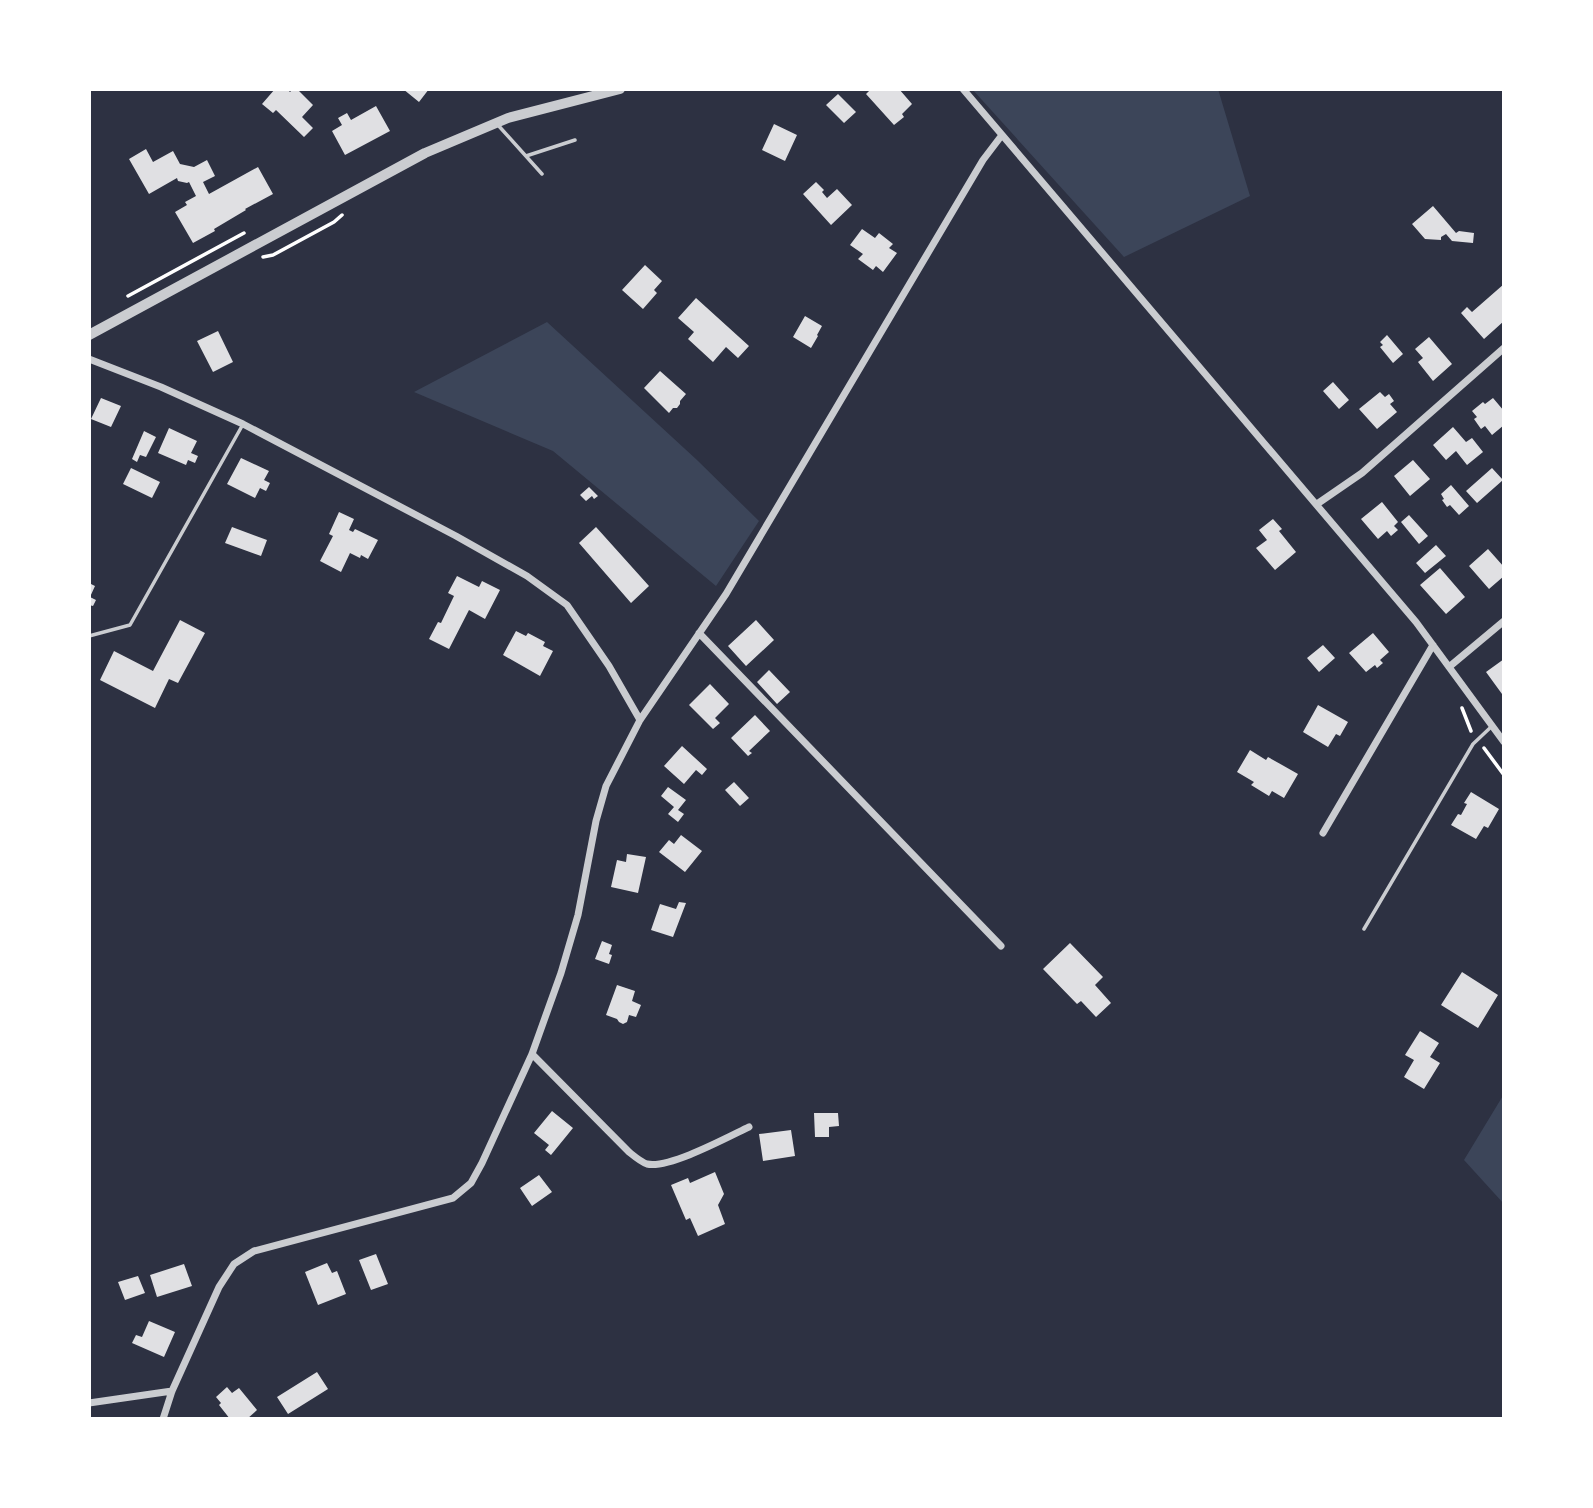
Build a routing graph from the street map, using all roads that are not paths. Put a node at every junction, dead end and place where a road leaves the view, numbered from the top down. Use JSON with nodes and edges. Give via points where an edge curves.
{"nodes":[{"id":1,"x":620,"y":89,"type":"edge"},
{"id":2,"x":963,"y":89,"type":"edge"},
{"id":3,"x":496,"y":123,"type":"junction"},
{"id":4,"x":1002,"y":135,"type":"junction"},
{"id":5,"x":575,"y":140,"type":"dead end"},
{"id":6,"x":526,"y":156,"type":"junction"},
{"id":7,"x":542,"y":174,"type":"dead end"},
{"id":8,"x":89,"y":335,"type":"edge"},
{"id":9,"x":1504,"y":348,"type":"edge"},
{"id":10,"x":89,"y":359,"type":"edge"},
{"id":11,"x":243,"y":424,"type":"junction"},
{"id":12,"x":1317,"y":504,"type":"junction"},
{"id":13,"x":1504,"y":621,"type":"edge"},
{"id":14,"x":699,"y":633,"type":"junction"},
{"id":15,"x":89,"y":636,"type":"edge"},
{"id":16,"x":1433,"y":645,"type":"junction"},
{"id":17,"x":1449,"y":667,"type":"junction"},
{"id":18,"x":640,"y":720,"type":"junction"},
{"id":19,"x":1492,"y":727,"type":"junction"},
{"id":20,"x":1504,"y":742,"type":"edge"},
{"id":21,"x":1323,"y":833,"type":"dead end"},
{"id":22,"x":1364,"y":929,"type":"dead end"},
{"id":23,"x":1001,"y":946,"type":"dead end"},
{"id":24,"x":532,"y":1054,"type":"junction"},
{"id":25,"x":749,"y":1127,"type":"dead end"},
{"id":26,"x":172,"y":1391,"type":"junction"},
{"id":27,"x":89,"y":1403,"type":"edge"},
{"id":28,"x":163,"y":1419,"type":"edge"}],
"edges":[{"from":1,"to":3,"type":"street"},
{"from":2,"to":4,"type":"street"},
{"from":3,"to":6,"type":"lane"},
{"from":3,"to":8,"type":"street","via":[[425,153]]},
{"from":4,"to":12,"type":"street"},
{"from":4,"to":14,"type":"street"},
{"from":5,"to":6,"type":"lane"},
{"from":6,"to":7,"type":"lane"},
{"from":9,"to":12,"type":"street","via":[[1362,472]]},
{"from":10,"to":11,"type":"street"},
{"from":11,"to":15,"type":"lane","via":[[130,625]]},
{"from":11,"to":18,"type":"street","via":[[456,536],[527,576],[567,605]]},
{"from":12,"to":16,"type":"street"},
{"from":13,"to":17,"type":"street"},
{"from":14,"to":18,"type":"street"},
{"from":14,"to":23,"type":"street"},
{"from":16,"to":17,"type":"street"},
{"from":16,"to":21,"type":"street"},
{"from":17,"to":19,"type":"street"},
{"from":18,"to":24,"type":"street","via":[[606,786],[578,915]]},
{"from":19,"to":20,"type":"street"},
{"from":19,"to":22,"type":"lane","via":[[1473,744]]},
{"from":24,"to":25,"type":"street","via":[[646,1164],[693,1153]]},
{"from":24,"to":26,"type":"street","via":[[471,1183],[453,1198],[254,1251],[234,1264]]},
{"from":26,"to":27,"type":"street"},
{"from":26,"to":28,"type":"street"}]}
